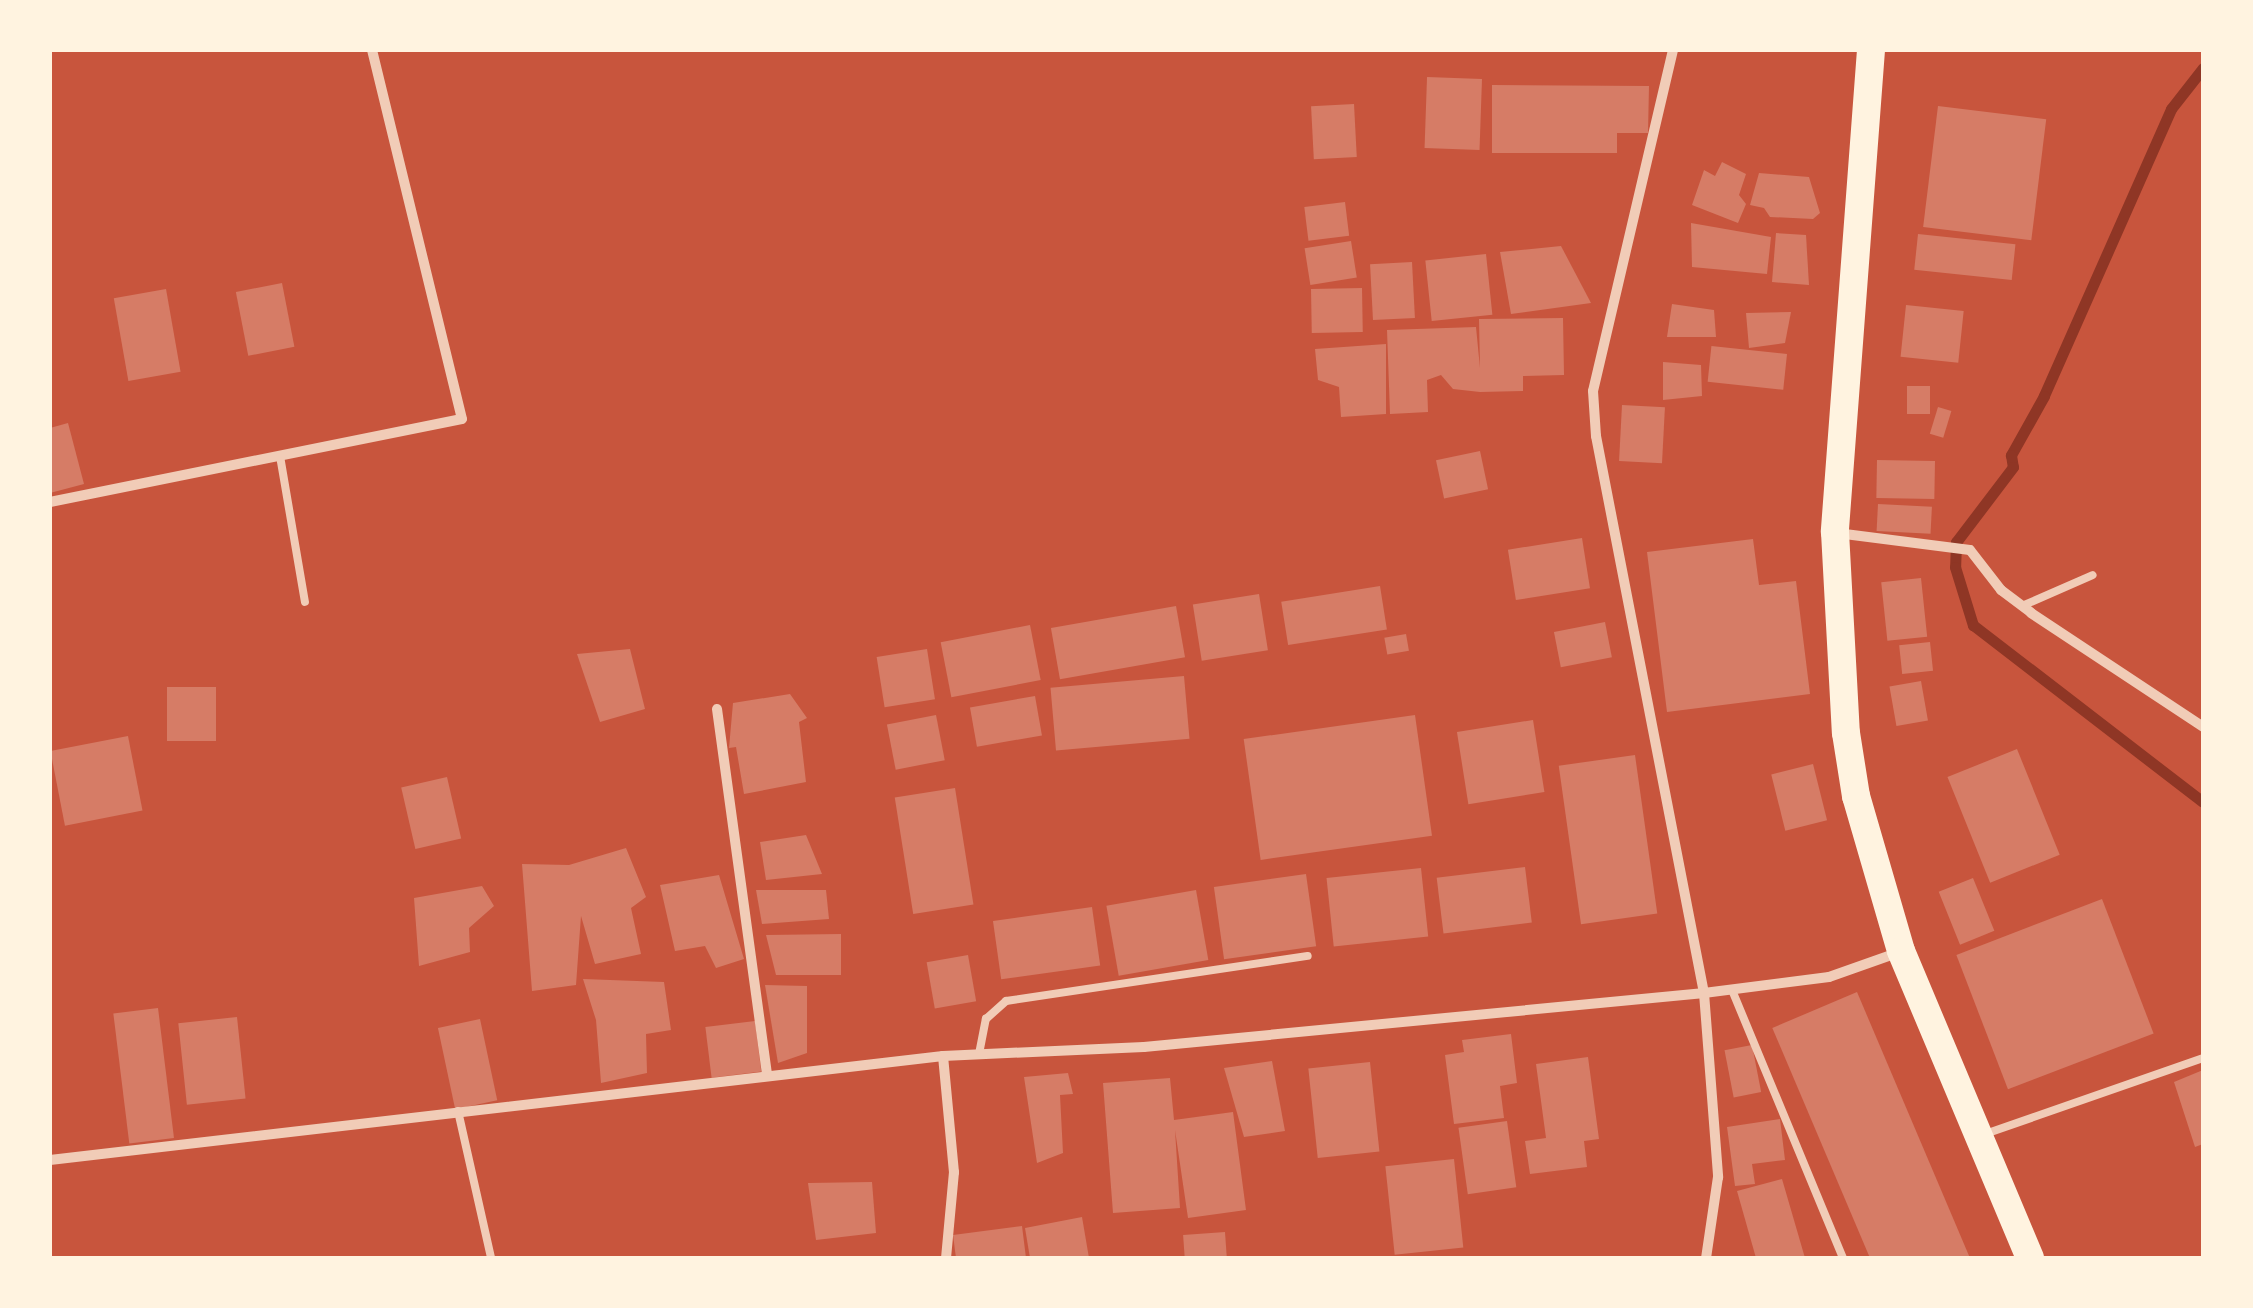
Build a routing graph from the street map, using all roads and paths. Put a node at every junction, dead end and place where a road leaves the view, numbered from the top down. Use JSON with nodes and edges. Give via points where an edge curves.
{"nodes":[{"id":1,"x":372,"y":50,"type":"edge"},
{"id":2,"x":1673,"y":50,"type":"edge"},
{"id":3,"x":1871,"y":50,"type":"edge"},
{"id":4,"x":280,"y":456,"type":"junction"},
{"id":5,"x":50,"y":502,"type":"edge"},
{"id":6,"x":1835,"y":532,"type":"junction"},
{"id":7,"x":2093,"y":575,"type":"dead end"},
{"id":8,"x":305,"y":602,"type":"dead end"},
{"id":9,"x":2022,"y":606,"type":"junction"},
{"id":10,"x":717,"y":708,"type":"dead end"},
{"id":11,"x":2203,"y":727,"type":"edge"},
{"id":12,"x":1901,"y":952,"type":"junction"},
{"id":13,"x":1308,"y":956,"type":"dead end"},
{"id":14,"x":1732,"y":990,"type":"junction"},
{"id":15,"x":1704,"y":993,"type":"junction"},
{"id":16,"x":979,"y":1054,"type":"junction"},
{"id":17,"x":943,"y":1056,"type":"junction"},
{"id":18,"x":2203,"y":1058,"type":"edge"},
{"id":19,"x":768,"y":1076,"type":"junction"},
{"id":20,"x":458,"y":1111,"type":"junction"},
{"id":21,"x":1981,"y":1135,"type":"junction"},
{"id":22,"x":50,"y":1160,"type":"edge"},
{"id":23,"x":491,"y":1258,"type":"edge"},
{"id":24,"x":946,"y":1258,"type":"edge"},
{"id":25,"x":1706,"y":1258,"type":"edge"},
{"id":26,"x":1843,"y":1258,"type":"edge"},
{"id":27,"x":2030,"y":1258,"type":"edge"}],
"edges":[{"from":1,"to":4,"type":"street","via":[[462,419]]},
{"from":2,"to":15,"type":"street","via":[[1594,391],[1596,436]]},
{"from":3,"to":6,"type":"highway"},
{"from":4,"to":5,"type":"street"},
{"from":4,"to":8,"type":"lane"},
{"from":6,"to":9,"type":"street","via":[[1970,550]]},
{"from":6,"to":12,"type":"highway","via":[[1846,733],[1856,796]]},
{"from":7,"to":9,"type":"lane"},
{"from":9,"to":11,"type":"street"},
{"from":10,"to":19,"type":"street"},
{"from":12,"to":14,"type":"street","via":[[1829,977]]},
{"from":12,"to":21,"type":"highway"},
{"from":13,"to":16,"type":"lane","via":[[1006,1001],[986,1019]]},
{"from":14,"to":15,"type":"street"},
{"from":14,"to":26,"type":"lane"},
{"from":15,"to":16,"type":"street","via":[[1144,1047]]},
{"from":15,"to":25,"type":"street","via":[[1718,1177]]},
{"from":16,"to":17,"type":"street"},
{"from":17,"to":19,"type":"street"},
{"from":17,"to":24,"type":"street","via":[[954,1172]]},
{"from":18,"to":21,"type":"lane"},
{"from":19,"to":20,"type":"street"},
{"from":20,"to":22,"type":"street"},
{"from":20,"to":23,"type":"lane"},
{"from":21,"to":27,"type":"highway"}]}
